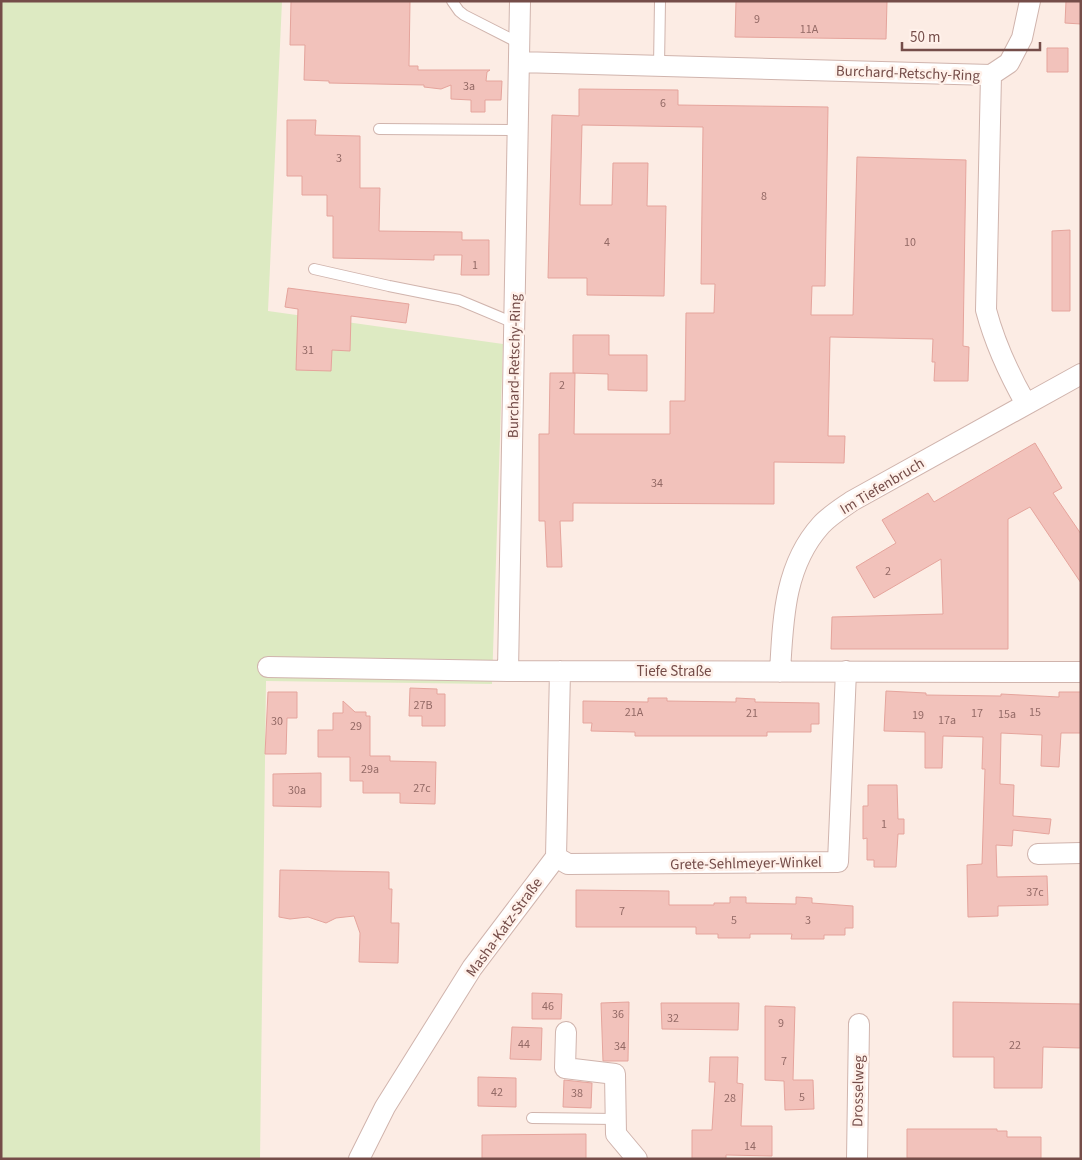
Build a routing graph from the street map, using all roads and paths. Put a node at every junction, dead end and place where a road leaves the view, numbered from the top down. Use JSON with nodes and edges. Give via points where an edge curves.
{"nodes":[{"id":1,"x":452,"y":1,"type":"edge"},
{"id":2,"x":520,"y":1,"type":"edge"},
{"id":3,"x":660,"y":1,"type":"edge"},
{"id":4,"x":1030,"y":1,"type":"edge"},
{"id":5,"x":519,"y":52,"type":"junction"},
{"id":6,"x":659,"y":66,"type":"junction"},
{"id":7,"x":990,"y":75,"type":"junction"},
{"id":8,"x":379,"y":129,"type":"dead end"},
{"id":9,"x":518,"y":130,"type":"junction"},
{"id":10,"x":314,"y":269,"type":"dead end"},
{"id":11,"x":514,"y":323,"type":"junction"},
{"id":12,"x":1081,"y":374,"type":"edge"},
{"id":13,"x":1026,"y":404,"type":"junction"},
{"id":14,"x":268,"y":667,"type":"dead end"},
{"id":15,"x":508,"y":670,"type":"junction"},
{"id":16,"x":560,"y":671,"type":"junction"},
{"id":17,"x":846,"y":671,"type":"junction"},
{"id":18,"x":780,"y":672,"type":"junction"},
{"id":19,"x":1081,"y":672,"type":"edge"},
{"id":20,"x":1081,"y":853,"type":"edge"},
{"id":21,"x":1038,"y":854,"type":"dead end"},
{"id":22,"x":556,"y":857,"type":"junction"},
{"id":23,"x":859,"y":1024,"type":"dead end"},
{"id":24,"x":566,"y":1032,"type":"dead end"},
{"id":25,"x":532,"y":1118,"type":"dead end"},
{"id":26,"x":616,"y":1119,"type":"junction"},
{"id":27,"x":359,"y":1159,"type":"edge"},
{"id":28,"x":637,"y":1159,"type":"edge"},
{"id":29,"x":857,"y":1159,"type":"edge"}],
"edges":[{"from":1,"to":5,"type":"lane","via":[[459,12]]},
{"from":2,"to":5,"type":"street","name":"Burchard-Retschy-Ring"},
{"from":3,"to":6,"type":"lane"},
{"from":4,"to":7,"type":"street","via":[[1022,38],[1009,62]]},
{"from":5,"to":6,"type":"street","name":"Burchard-Retschy-Ring"},
{"from":5,"to":9,"type":"street","name":"Burchard-Retschy-Ring"},
{"from":6,"to":7,"type":"street","name":"Burchard-Retschy-Ring"},
{"from":7,"to":13,"type":"street","name":"Burchard-Retschy-Ring","via":[[986,310],[1008,372]]},
{"from":8,"to":9,"type":"lane"},
{"from":9,"to":11,"type":"street","name":"Burchard-Retschy-Ring"},
{"from":10,"to":11,"type":"lane","via":[[458,300]]},
{"from":11,"to":15,"type":"street","name":"Burchard-Retschy-Ring"},
{"from":12,"to":13,"type":"street","name":"Im Tiefenbruch"},
{"from":13,"to":18,"type":"street","name":"Im Tiefenbruch","via":[[852,501],[822,524],[802,550],[789,587]]},
{"from":14,"to":15,"type":"street","name":"Tiefe Straße"},
{"from":15,"to":16,"type":"street","name":"Tiefe Straße"},
{"from":16,"to":18,"type":"street","name":"Tiefe Straße"},
{"from":16,"to":22,"type":"street"},
{"from":17,"to":18,"type":"street","name":"Tiefe Straße"},
{"from":17,"to":19,"type":"street","name":"Tiefe Straße"},
{"from":17,"to":22,"type":"street","name":"Grete-Sehlmeyer-Winkel","via":[[838,862],[568,864]]},
{"from":20,"to":21,"type":"street"},
{"from":22,"to":27,"type":"street","name":"Masha-Katz-Straße","via":[[472,968],[385,1107]]},
{"from":23,"to":29,"type":"street","name":"Drosselweg"},
{"from":24,"to":26,"type":"street","via":[[565,1068],[615,1074]]},
{"from":25,"to":26,"type":"lane"},
{"from":26,"to":28,"type":"street","via":[[616,1134]]}]}
